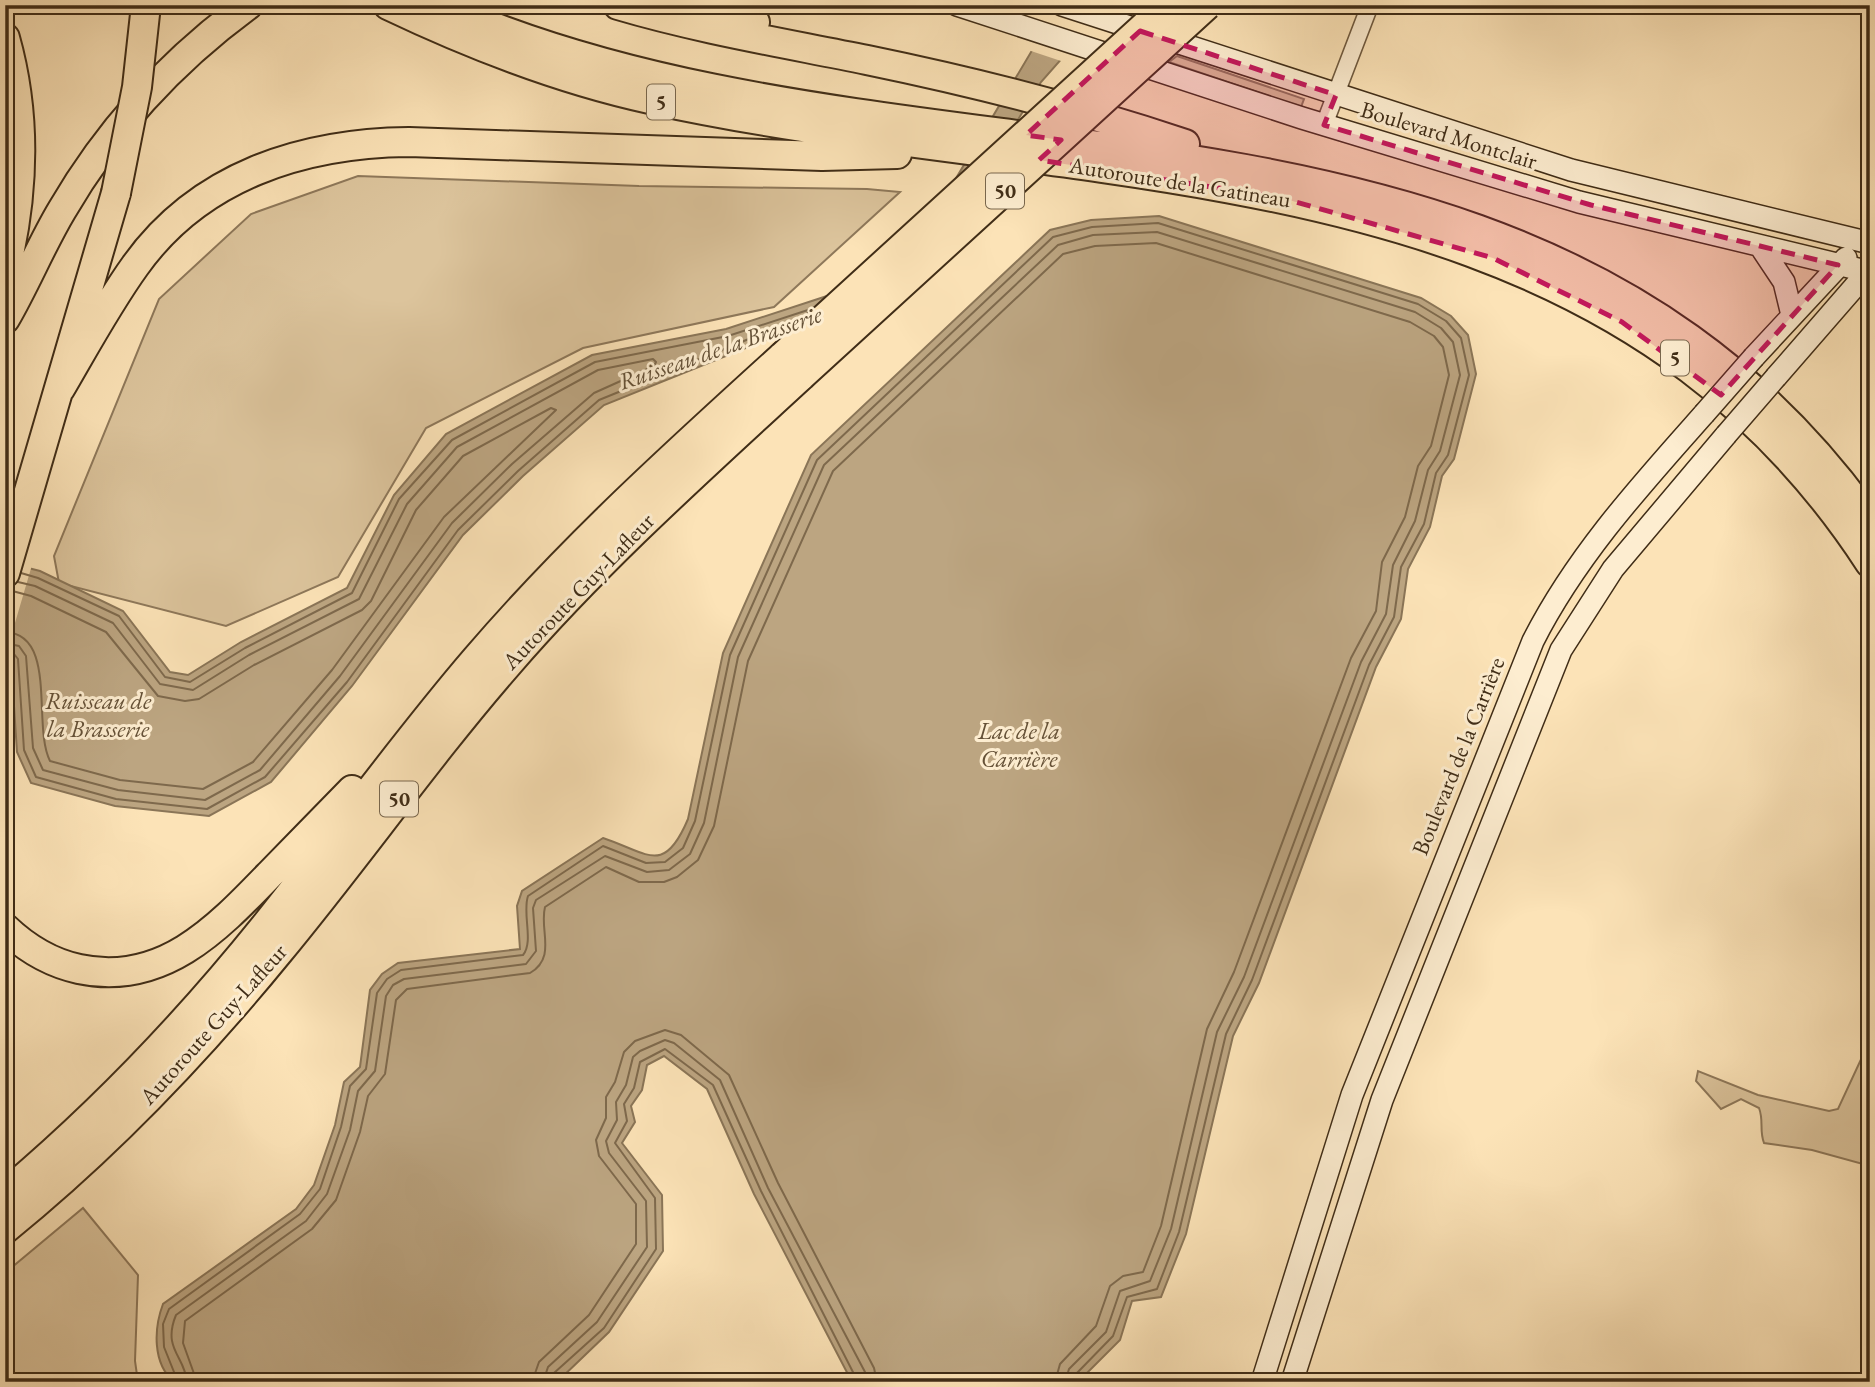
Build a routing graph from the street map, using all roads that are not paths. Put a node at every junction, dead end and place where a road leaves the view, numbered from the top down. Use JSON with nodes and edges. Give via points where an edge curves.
{"nodes":[{"id":1,"x":146,"y":5,"type":"edge"},
{"id":2,"x":388,"y":5,"type":"edge"},
{"id":3,"x":440,"y":5,"type":"edge"},
{"id":4,"x":618,"y":5,"type":"edge"},
{"id":5,"x":706,"y":5,"type":"edge"},
{"id":6,"x":957,"y":5,"type":"edge"},
{"id":7,"x":1062,"y":5,"type":"edge"},
{"id":8,"x":1168,"y":5,"type":"edge"},
{"id":9,"x":1207,"y":5,"type":"edge"},
{"id":10,"x":1370,"y":5,"type":"edge"},
{"id":11,"x":248,"y":6,"type":"edge"},
{"id":12,"x":5,"y":38,"type":"edge"},
{"id":13,"x":870,"y":61,"type":"junction"},
{"id":14,"x":1336,"y":95,"type":"junction"},
{"id":15,"x":1324,"y":125,"type":"junction"},
{"id":16,"x":954,"y":136,"type":"junction"},
{"id":17,"x":1038,"y":148,"type":"junction"},
{"id":18,"x":979,"y":152,"type":"junction"},
{"id":19,"x":1260,"y":170,"type":"junction"},
{"id":20,"x":1866,"y":243,"type":"edge"},
{"id":21,"x":1760,"y":246,"type":"junction"},
{"id":22,"x":1838,"y":265,"type":"junction"},
{"id":23,"x":1869,"y":271,"type":"edge"},
{"id":24,"x":5,"y":272,"type":"edge"},
{"id":25,"x":1792,"y":315,"type":"junction"},
{"id":26,"x":5,"y":319,"type":"edge"},
{"id":27,"x":792,"y":366,"type":"junction"},
{"id":28,"x":60,"y":389,"type":"junction"},
{"id":29,"x":1870,"y":521,"type":"edge"},
{"id":30,"x":1870,"y":563,"type":"edge"},
{"id":31,"x":5,"y":573,"type":"edge"},
{"id":32,"x":454,"y":685,"type":"junction"},
{"id":33,"x":5,"y":928,"type":"edge"},
{"id":34,"x":5,"y":1194,"type":"edge"},
{"id":35,"x":5,"y":1230,"type":"edge"},
{"id":36,"x":1262,"y":1382,"type":"edge"},
{"id":37,"x":1293,"y":1382,"type":"edge"}],
"edges":[{"from":1,"to":28,"type":"highway","bridge":true,"via":[[133,114],[117,192]]},
{"from":2,"to":16,"type":"highway","name":"Autoroute de la Gatineau","number":"5","via":[[496,53],[623,93],[746,118]]},
{"from":3,"to":16,"type":"highway","name":"Autoroute de la Gatineau","number":"5","via":[[521,38],[626,70]]},
{"from":4,"to":13,"type":"highway"},
{"from":5,"to":13,"type":"highway"},
{"from":6,"to":15,"type":"main road","name":"Boulevard Montclair"},
{"from":7,"to":14,"type":"main road","name":"Boulevard Montclair"},
{"from":8,"to":27,"type":"highway","name":"Autoroute Guy-Lafleur","number":"50","bridge":true},
{"from":9,"to":27,"type":"highway","name":"Autoroute Guy-Lafleur","number":"50","bridge":true},
{"from":10,"to":14,"type":"street"},
{"from":11,"to":26,"type":"highway","via":[[168,74],[111,138],[64,207]]},
{"from":12,"to":24,"type":"highway","via":[[18,103],[21,156],[17,215]]},
{"from":13,"to":19,"type":"highway","via":[[1103,116]]},
{"from":14,"to":15,"type":"street"},
{"from":14,"to":20,"type":"main road","name":"Boulevard Montclair","via":[[1572,170]]},
{"from":15,"to":21,"type":"main road","name":"Boulevard Montclair","via":[[1591,205]]},
{"from":16,"to":17,"type":"highway","name":"Autoroute de la Gatineau","number":"5"},
{"from":16,"to":18,"type":"highway","name":"Autoroute de la Gatineau","number":"5"},
{"from":17,"to":18,"type":"highway","name":"Autoroute de la Gatineau","number":"5"},
{"from":17,"to":19,"type":"highway","name":"Autoroute de la Gatineau","number":"5"},
{"from":17,"to":30,"type":"highway","name":"Autoroute de la Gatineau","number":"5","via":[[1343,212],[1456,245],[1551,284],[1639,333],[1728,400],[1805,477]]},
{"from":18,"to":28,"type":"highway","via":[[822,156],[409,142],[344,145],[275,161],[225,184],[164,232],[134,267]]},
{"from":19,"to":29,"type":"highway","name":"Autoroute de la Gatineau","number":"5","via":[[1383,198],[1460,222],[1536,251],[1609,288],[1682,335],[1758,396],[1814,452]]},
{"from":20,"to":22,"type":"main road","name":"Boulevard de la Carrière"},
{"from":21,"to":22,"type":"main road","name":"Boulevard Montclair"},
{"from":21,"to":25,"type":"main road","via":[[1784,282]]},
{"from":22,"to":23,"type":"main road","name":"Boulevard Montclair"},
{"from":22,"to":25,"type":"main road","name":"Boulevard de la Carrière"},
{"from":23,"to":37,"type":"main road","bridge":true,"via":[[1613,569],[1561,650],[1382,1100]]},
{"from":25,"to":36,"type":"main road","name":"Boulevard de la Carrière","bridge":true,"via":[[1594,546],[1534,641],[1356,1085]]},
{"from":27,"to":32,"type":"highway","name":"Autoroute Guy-Lafleur","number":"50","via":[[603,523]]},
{"from":27,"to":35,"type":"highway","name":"Autoroute Guy-Lafleur","number":"50","via":[[678,489],[561,605],[468,712],[232,1008],[118,1127]]},
{"from":28,"to":31,"type":"highway"},
{"from":32,"to":33,"type":"highway","via":[[236,909],[178,955],[135,971],[94,971],[48,959]]},
{"from":32,"to":34,"type":"highway","name":"Autoroute Guy-Lafleur","number":"50","via":[[215,986],[121,1088]]}]}
